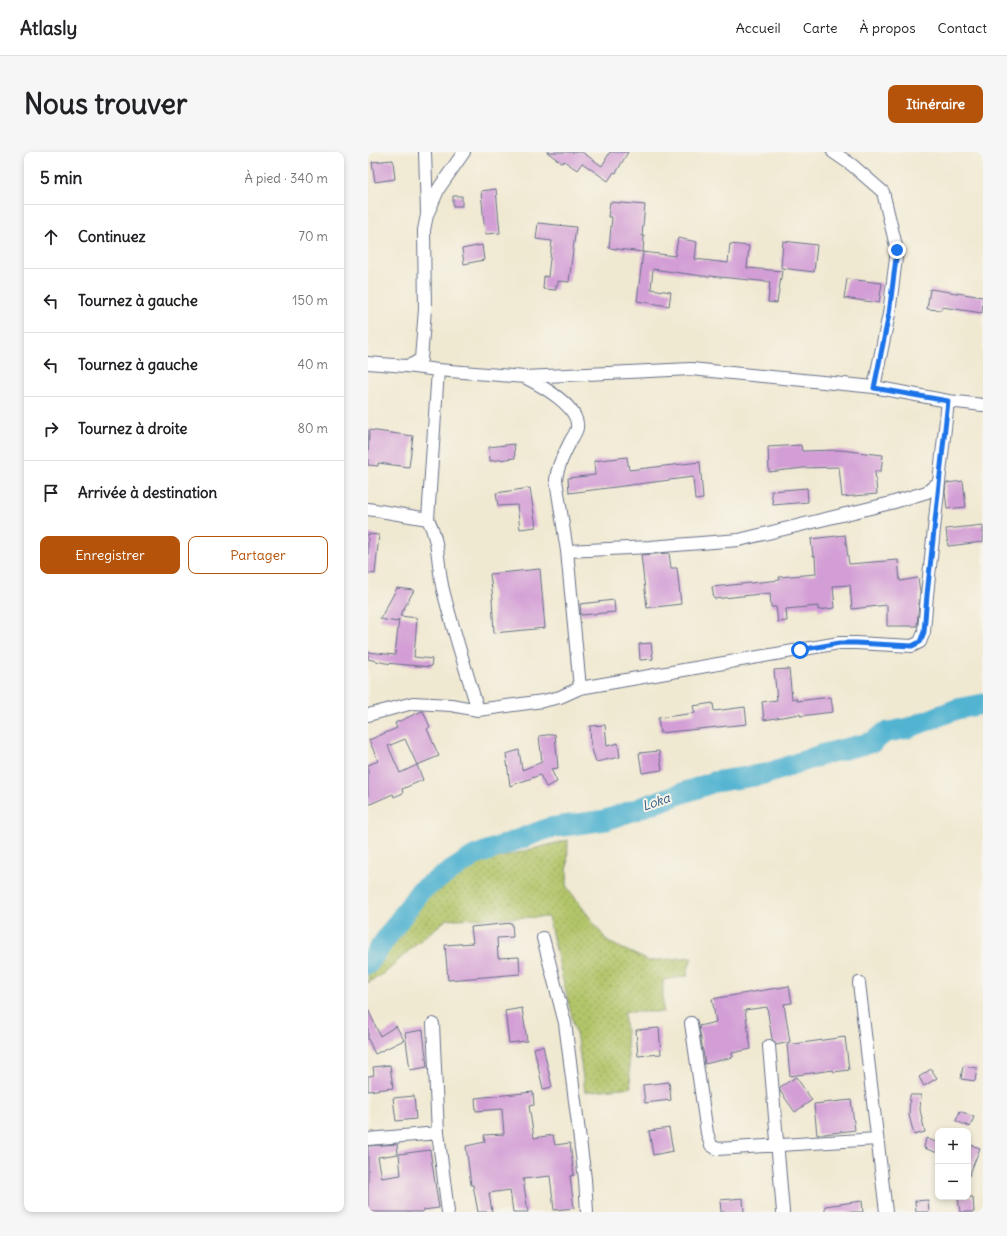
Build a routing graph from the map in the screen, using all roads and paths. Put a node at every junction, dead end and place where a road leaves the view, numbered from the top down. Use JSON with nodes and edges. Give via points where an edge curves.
{"nodes":[{"id":1,"x":426,"y":152,"type":"edge"},
{"id":2,"x":464,"y":152,"type":"edge"},
{"id":3,"x":833,"y":152,"type":"edge"},
{"id":4,"x":427,"y":215,"type":"junction"},
{"id":5,"x":368,"y":363,"type":"edge"},
{"id":6,"x":406,"y":366,"type":"junction"},
{"id":7,"x":438,"y":370,"type":"junction"},
{"id":8,"x":525,"y":377,"type":"junction"},
{"id":9,"x":874,"y":388,"type":"junction"},
{"id":10,"x":948,"y":401,"type":"junction"},
{"id":11,"x":983,"y":405,"type":"edge"},
{"id":12,"x":938,"y":482,"type":"junction"},
{"id":13,"x":368,"y":509,"type":"edge"},
{"id":14,"x":428,"y":519,"type":"junction"},
{"id":15,"x":568,"y":551,"type":"junction"},
{"id":16,"x":580,"y":688,"type":"junction"},
{"id":17,"x":478,"y":710,"type":"junction"},
{"id":18,"x":368,"y":714,"type":"edge"},
{"id":19,"x":543,"y":938,"type":"dead end"},
{"id":20,"x":858,"y":983,"type":"dead end"},
{"id":21,"x":691,"y":1023,"type":"dead end"},
{"id":22,"x":433,"y":1024,"type":"dead end"},
{"id":23,"x":769,"y":1046,"type":"dead end"},
{"id":24,"x":438,"y":1133,"type":"junction"},
{"id":25,"x":368,"y":1139,"type":"edge"},
{"id":26,"x":877,"y":1139,"type":"junction"},
{"id":27,"x":778,"y":1146,"type":"junction"},
{"id":28,"x":448,"y":1212,"type":"edge"},
{"id":29,"x":587,"y":1212,"type":"edge"},
{"id":30,"x":784,"y":1212,"type":"edge"},
{"id":31,"x":886,"y":1212,"type":"edge"}],
"edges":[{"from":1,"to":4,"type":"street"},
{"from":2,"to":4,"type":"street","via":[[439,188]]},
{"from":3,"to":9,"type":"street","via":[[883,192],[897,250],[889,314]]},
{"from":4,"to":6,"type":"street","via":[[424,230],[425,309],[421,359]]},
{"from":5,"to":6,"type":"street"},
{"from":6,"to":7,"type":"street"},
{"from":7,"to":8,"type":"street"},
{"from":7,"to":14,"type":"street"},
{"from":8,"to":9,"type":"street","via":[[691,369]]},
{"from":8,"to":15,"type":"street","via":[[539,384],[568,406],[576,420],[577,429],[557,469],[556,480]]},
{"from":9,"to":10,"type":"street"},
{"from":10,"to":11,"type":"street"},
{"from":10,"to":12,"type":"street"},
{"from":12,"to":15,"type":"street","via":[[927,492],[891,503],[739,540]]},
{"from":12,"to":16,"type":"street","via":[[924,632],[920,642],[912,646],[840,643]]},
{"from":13,"to":14,"type":"street"},
{"from":14,"to":17,"type":"street","via":[[434,532],[443,588]]},
{"from":15,"to":16,"type":"street"},
{"from":16,"to":17,"type":"street","via":[[543,701]]},
{"from":17,"to":18,"type":"street","via":[[451,705],[413,703]]},
{"from":19,"to":29,"type":"street","via":[[566,1023]]},
{"from":20,"to":26,"type":"street"},
{"from":21,"to":27,"type":"street","via":[[711,1145],[717,1149]]},
{"from":22,"to":24,"type":"street"},
{"from":23,"to":27,"type":"street"},
{"from":24,"to":25,"type":"street"},
{"from":24,"to":28,"type":"street"},
{"from":26,"to":27,"type":"street"},
{"from":26,"to":31,"type":"street"},
{"from":27,"to":30,"type":"street"}]}
